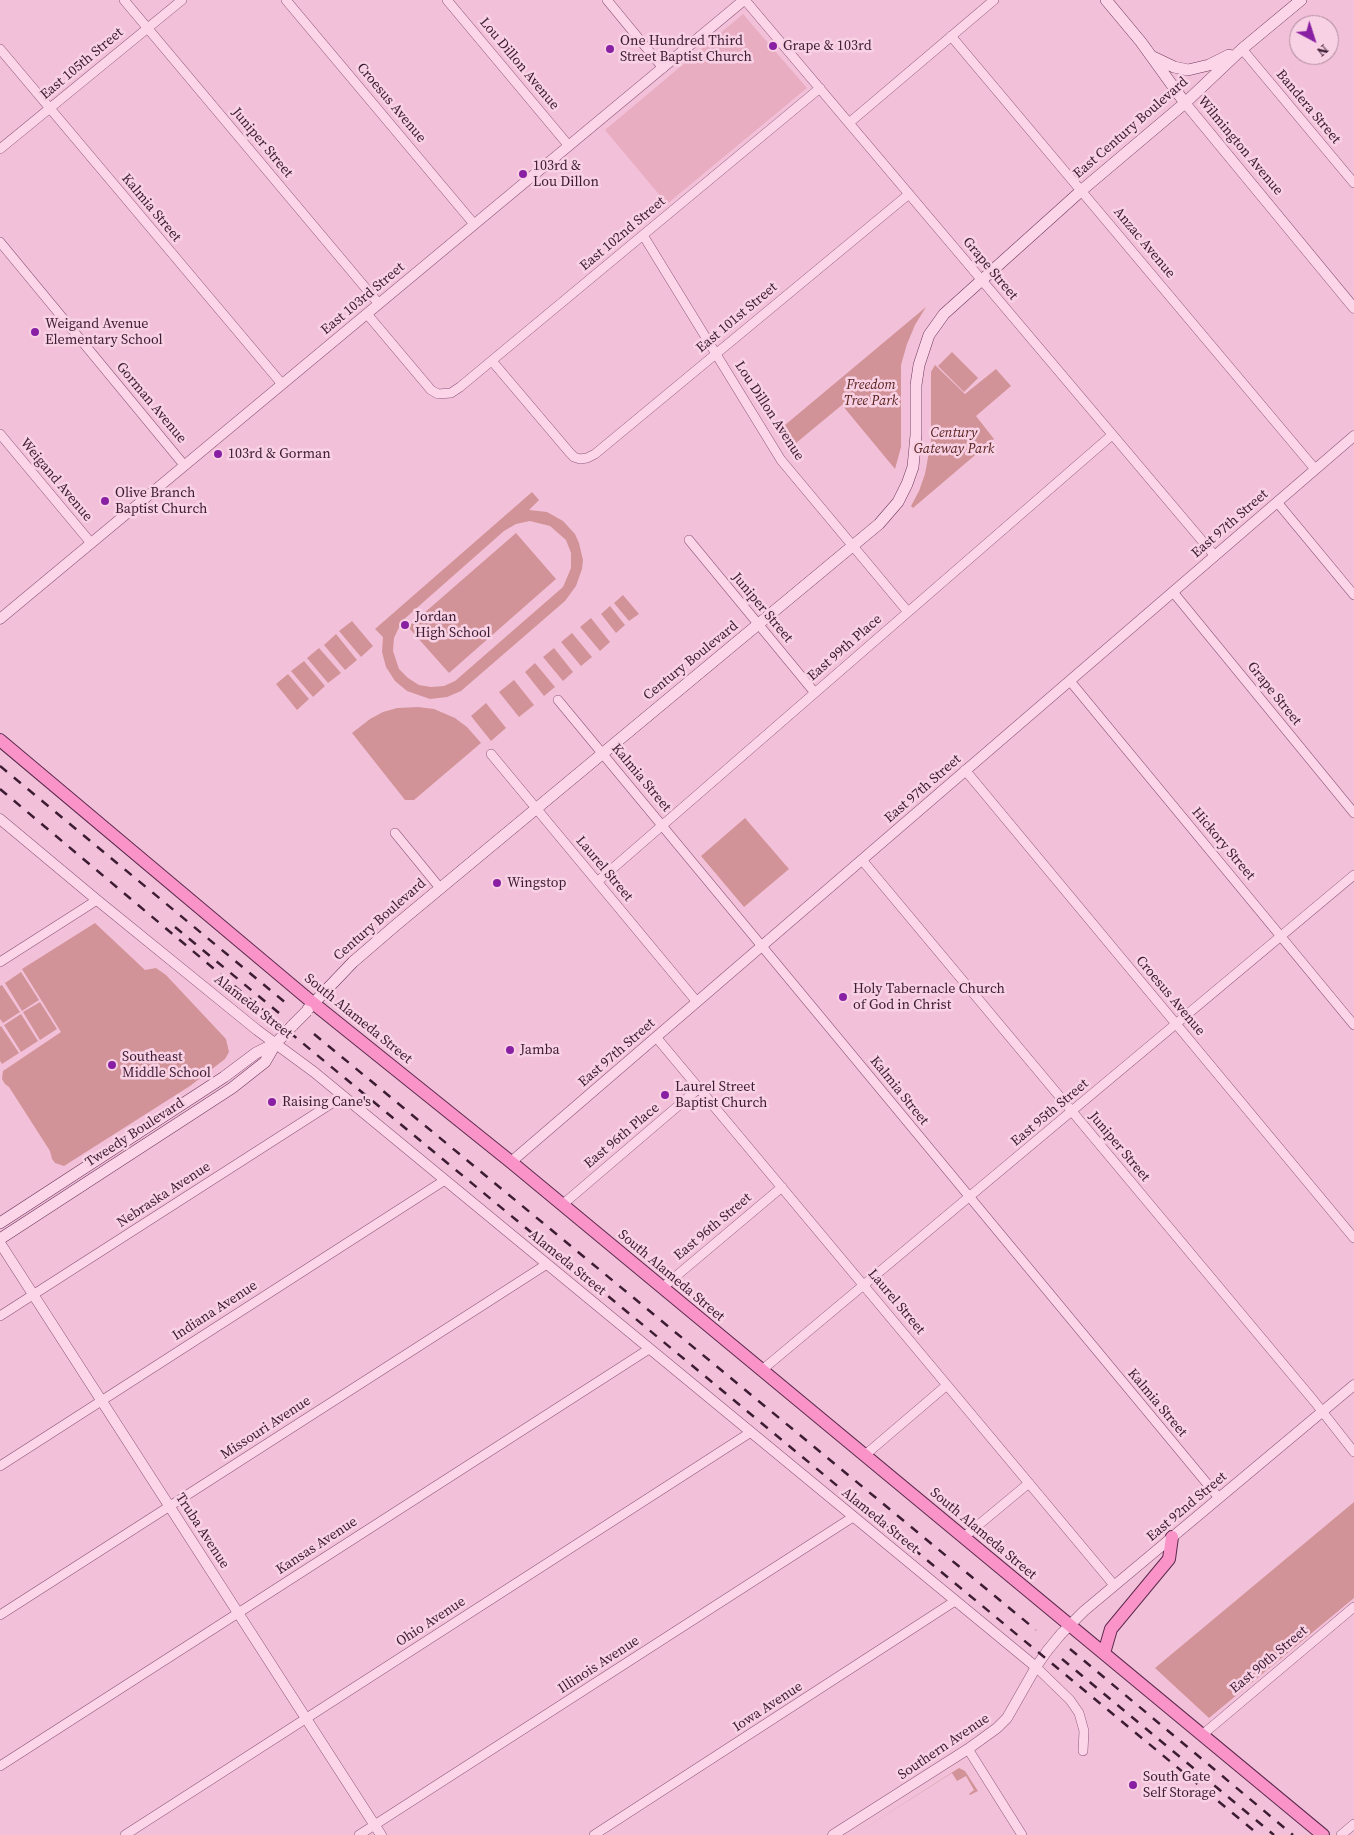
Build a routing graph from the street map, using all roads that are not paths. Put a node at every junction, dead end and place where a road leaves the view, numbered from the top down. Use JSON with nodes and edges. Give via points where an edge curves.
{"nodes":[{"id":1,"x":124,"y":0,"type":"edge"},
{"id":2,"x":182,"y":0,"type":"edge"},
{"id":3,"x":286,"y":0,"type":"edge"},
{"id":4,"x":447,"y":0,"type":"edge"},
{"id":5,"x":607,"y":0,"type":"edge"},
{"id":6,"x":745,"y":0,"type":"edge"},
{"id":7,"x":994,"y":0,"type":"edge"},
{"id":8,"x":1106,"y":0,"type":"edge"},
{"id":9,"x":1301,"y":0,"type":"edge"},
{"id":10,"x":147,"y":27,"type":"junction"},
{"id":11,"x":951,"y":36,"type":"junction"},
{"id":12,"x":0,"y":49,"type":"edge"},
{"id":13,"x":1242,"y":49,"type":"junction"},
{"id":14,"x":1152,"y":56,"type":"junction"},
{"id":15,"x":663,"y":68,"type":"junction"},
{"id":16,"x":820,"y":88,"type":"junction"},
{"id":17,"x":1185,"y":103,"type":"junction"},
{"id":18,"x":49,"y":109,"type":"junction"},
{"id":19,"x":848,"y":123,"type":"junction"},
{"id":20,"x":569,"y":146,"type":"junction"},
{"id":21,"x":0,"y":149,"type":"edge"},
{"id":22,"x":1354,"y":183,"type":"edge"},
{"id":23,"x":1082,"y":190,"type":"junction"},
{"id":24,"x":909,"y":194,"type":"junction"},
{"id":25,"x":474,"y":224,"type":"junction"},
{"id":26,"x":643,"y":235,"type":"junction"},
{"id":27,"x":0,"y":242,"type":"edge"},
{"id":28,"x":981,"y":279,"type":"junction"},
{"id":29,"x":379,"y":304,"type":"junction"},
{"id":30,"x":1354,"y":308,"type":"edge"},
{"id":31,"x":367,"y":314,"type":"junction"},
{"id":32,"x":716,"y":354,"type":"junction"},
{"id":33,"x":492,"y":361,"type":"junction"},
{"id":34,"x":282,"y":384,"type":"junction"},
{"id":35,"x":0,"y":434,"type":"edge"},
{"id":36,"x":1112,"y":435,"type":"junction"},
{"id":37,"x":1354,"y":436,"type":"edge"},
{"id":38,"x":184,"y":466,"type":"junction"},
{"id":39,"x":1315,"y":469,"type":"junction"},
{"id":40,"x":1278,"y":502,"type":"junction"},
{"id":41,"x":689,"y":540,"type":"dead end"},
{"id":42,"x":91,"y":543,"type":"junction"},
{"id":43,"x":854,"y":546,"type":"junction"},
{"id":44,"x":1215,"y":556,"type":"junction"},
{"id":45,"x":1173,"y":592,"type":"junction"},
{"id":46,"x":1354,"y":595,"type":"edge"},
{"id":47,"x":908,"y":612,"type":"junction"},
{"id":48,"x":0,"y":619,"type":"edge"},
{"id":49,"x":758,"y":625,"type":"junction"},
{"id":50,"x":1070,"y":681,"type":"junction"},
{"id":51,"x":815,"y":693,"type":"junction"},
{"id":52,"x":558,"y":700,"type":"dead end"},
{"id":53,"x":0,"y":740,"type":"edge"},
{"id":54,"x":602,"y":753,"type":"junction"},
{"id":55,"x":490,"y":754,"type":"dead end"},
{"id":56,"x":966,"y":770,"type":"junction"},
{"id":57,"x":535,"y":808,"type":"junction"},
{"id":58,"x":1354,"y":813,"type":"edge"},
{"id":59,"x":0,"y":819,"type":"edge"},
{"id":60,"x":662,"y":825,"type":"junction"},
{"id":61,"x":396,"y":834,"type":"dead end"},
{"id":62,"x":862,"y":860,"type":"junction"},
{"id":63,"x":1354,"y":875,"type":"edge"},
{"id":64,"x":597,"y":882,"type":"junction"},
{"id":65,"x":440,"y":888,"type":"junction"},
{"id":66,"x":96,"y":900,"type":"junction"},
{"id":67,"x":1281,"y":936,"type":"junction"},
{"id":68,"x":762,"y":946,"type":"junction"},
{"id":69,"x":0,"y":962,"type":"edge"},
{"id":70,"x":697,"y":1002,"type":"junction"},
{"id":71,"x":310,"y":1007,"type":"junction"},
{"id":72,"x":1175,"y":1024,"type":"junction"},
{"id":73,"x":1354,"y":1025,"type":"edge"},
{"id":74,"x":656,"y":1037,"type":"junction"},
{"id":75,"x":276,"y":1043,"type":"junction"},
{"id":76,"x":699,"y":1088,"type":"junction"},
{"id":77,"x":343,"y":1096,"type":"junction"},
{"id":78,"x":1072,"y":1112,"type":"junction"},
{"id":79,"x":511,"y":1162,"type":"junction"},
{"id":80,"x":445,"y":1180,"type":"junction"},
{"id":81,"x":782,"y":1187,"type":"junction"},
{"id":82,"x":970,"y":1198,"type":"junction"},
{"id":83,"x":562,"y":1205,"type":"junction"},
{"id":84,"x":0,"y":1222,"type":"edge"},
{"id":85,"x":1354,"y":1238,"type":"edge"},
{"id":86,"x":0,"y":1241,"type":"edge"},
{"id":87,"x":547,"y":1264,"type":"junction"},
{"id":88,"x":864,"y":1285,"type":"junction"},
{"id":89,"x":662,"y":1288,"type":"junction"},
{"id":90,"x":34,"y":1295,"type":"junction"},
{"id":91,"x":0,"y":1316,"type":"edge"},
{"id":92,"x":649,"y":1349,"type":"junction"},
{"id":93,"x":762,"y":1370,"type":"junction"},
{"id":94,"x":947,"y":1385,"type":"junction"},
{"id":95,"x":1354,"y":1385,"type":"edge"},
{"id":96,"x":102,"y":1401,"type":"junction"},
{"id":97,"x":1322,"y":1412,"type":"junction"},
{"id":98,"x":751,"y":1432,"type":"junction"},
{"id":99,"x":1354,"y":1452,"type":"edge"},
{"id":100,"x":865,"y":1455,"type":"junction"},
{"id":101,"x":0,"y":1466,"type":"edge"},
{"id":102,"x":1028,"y":1483,"type":"junction"},
{"id":103,"x":1219,"y":1498,"type":"junction"},
{"id":104,"x":170,"y":1506,"type":"junction"},
{"id":105,"x":854,"y":1517,"type":"junction"},
{"id":106,"x":964,"y":1537,"type":"junction"},
{"id":107,"x":1172,"y":1537,"type":"junction"},
{"id":108,"x":1114,"y":1585,"type":"junction"},
{"id":109,"x":956,"y":1601,"type":"junction"},
{"id":110,"x":1354,"y":1607,"type":"edge"},
{"id":111,"x":238,"y":1613,"type":"junction"},
{"id":112,"x":0,"y":1615,"type":"edge"},
{"id":113,"x":1066,"y":1630,"type":"junction"},
{"id":114,"x":1104,"y":1653,"type":"junction"},
{"id":115,"x":1045,"y":1654,"type":"joint"},
{"id":116,"x":1036,"y":1667,"type":"junction"},
{"id":117,"x":306,"y":1718,"type":"junction"},
{"id":118,"x":1202,"y":1735,"type":"junction"},
{"id":119,"x":968,"y":1749,"type":"junction"},
{"id":120,"x":1083,"y":1751,"type":"dead end"},
{"id":121,"x":0,"y":1766,"type":"edge"},
{"id":122,"x":1354,"y":1824,"type":"edge"},
{"id":123,"x":375,"y":1825,"type":"junction"},
{"id":124,"x":125,"y":1835,"type":"edge"},
{"id":125,"x":359,"y":1835,"type":"edge"},
{"id":126,"x":381,"y":1835,"type":"edge"},
{"id":127,"x":594,"y":1835,"type":"edge"},
{"id":128,"x":833,"y":1835,"type":"edge"},
{"id":129,"x":1022,"y":1835,"type":"edge"},
{"id":130,"x":1323,"y":1835,"type":"edge"},
{"id":131,"x":1341,"y":1835,"type":"edge"}],
"edges":[{"from":1,"to":10,"type":"street","name":"Juniper Street"},
{"from":2,"to":10,"type":"street","name":"East 105th Street"},
{"from":3,"to":25,"type":"street","name":"Croesus Avenue"},
{"from":4,"to":20,"type":"street","name":"Lou Dillon Avenue"},
{"from":5,"to":15,"type":"street"},
{"from":6,"to":15,"type":"street","name":"East 103rd Street"},
{"from":6,"to":16,"type":"street","name":"Grape Street"},
{"from":7,"to":11,"type":"street"},
{"from":8,"to":14,"type":"main road","name":"Wilmington Avenue"},
{"from":9,"to":13,"type":"main road","name":"East Century Boulevard"},
{"from":10,"to":18,"type":"street","name":"East 105th Street"},
{"from":10,"to":29,"type":"street","name":"Juniper Street"},
{"from":11,"to":19,"type":"street"},
{"from":11,"to":23,"type":"street","name":"Anzac Avenue"},
{"from":12,"to":18,"type":"street","name":"Kalmia Street"},
{"from":13,"to":14,"type":"main road","via":[[1210,65],[1188,70]]},
{"from":13,"to":17,"type":"main road","name":"East Century Boulevard"},
{"from":13,"to":22,"type":"street","name":"Bandera Street"},
{"from":14,"to":17,"type":"main road","name":"Wilmington Avenue"},
{"from":15,"to":20,"type":"street","name":"East 103rd Street"},
{"from":16,"to":19,"type":"street","name":"Grape Street"},
{"from":16,"to":26,"type":"street","name":"East 102nd Street"},
{"from":17,"to":23,"type":"main road","name":"East Century Boulevard"},
{"from":17,"to":30,"type":"street","name":"Wilmington Avenue"},
{"from":18,"to":21,"type":"street","name":"East 105th Street"},
{"from":18,"to":34,"type":"street","name":"Kalmia Street"},
{"from":19,"to":24,"type":"street","name":"Grape Street"},
{"from":20,"to":25,"type":"street","name":"East 103rd Street"},
{"from":23,"to":28,"type":"main road","name":"East Century Boulevard"},
{"from":23,"to":39,"type":"street","name":"Anzac Avenue"},
{"from":24,"to":28,"type":"street","name":"Grape Street"},
{"from":24,"to":32,"type":"street","name":"East 101st Street"},
{"from":25,"to":29,"type":"street","name":"East 103rd Street"},
{"from":26,"to":32,"type":"street","name":"Lou Dillon Avenue"},
{"from":26,"to":33,"type":"street","name":"East 102nd Street"},
{"from":27,"to":38,"type":"street","name":"Gorman Avenue"},
{"from":28,"to":36,"type":"street","name":"Grape Street"},
{"from":28,"to":43,"type":"main road","name":"Century Boulevard","via":[[944,314],[929,335],[916,385],[915,450],[907,484],[890,513]]},
{"from":29,"to":31,"type":"street","name":"East 103rd Street"},
{"from":31,"to":33,"type":"street","name":"East 102nd Street","via":[[431,390],[441,394],[451,393]]},
{"from":31,"to":34,"type":"street","name":"East 103rd Street"},
{"from":32,"to":33,"type":"street","name":"East 101st Street","via":[[595,454],[580,459],[570,453]]},
{"from":32,"to":43,"type":"street","name":"Lou Dillon Avenue","via":[[781,460]]},
{"from":34,"to":38,"type":"street","name":"East 103rd Street"},
{"from":35,"to":42,"type":"street","name":"Weigand Avenue"},
{"from":36,"to":44,"type":"street","name":"Grape Street"},
{"from":36,"to":47,"type":"street","name":"East 99th Place"},
{"from":37,"to":39,"type":"street","name":"East 97th Street"},
{"from":38,"to":42,"type":"street","name":"East 103rd Street"},
{"from":39,"to":40,"type":"street","name":"East 97th Street"},
{"from":40,"to":44,"type":"street","name":"East 97th Street"},
{"from":40,"to":46,"type":"street"},
{"from":41,"to":49,"type":"street","name":"Juniper Street"},
{"from":42,"to":48,"type":"street","name":"East 103rd Street"},
{"from":43,"to":47,"type":"street","name":"Lou Dillon Avenue"},
{"from":43,"to":49,"type":"main road","name":"Century Boulevard"},
{"from":44,"to":45,"type":"street","name":"East 97th Street"},
{"from":45,"to":50,"type":"street","name":"East 97th Street"},
{"from":45,"to":58,"type":"street","name":"Grape Street"},
{"from":47,"to":51,"type":"street","name":"East 99th Place"},
{"from":49,"to":51,"type":"street","name":"Juniper Street"},
{"from":49,"to":54,"type":"main road","name":"Century Boulevard"},
{"from":50,"to":56,"type":"street","name":"East 97th Street"},
{"from":50,"to":67,"type":"street","name":"Hickory Street"},
{"from":51,"to":60,"type":"street","name":"East 99th Place"},
{"from":52,"to":54,"type":"street","name":"Kalmia Street"},
{"from":53,"to":71,"type":"main road","name":"South Alameda Street"},
{"from":54,"to":57,"type":"main road","name":"Century Boulevard"},
{"from":54,"to":60,"type":"street","name":"Kalmia Street"},
{"from":55,"to":57,"type":"street","name":"Laurel Street"},
{"from":56,"to":62,"type":"street","name":"East 97th Street"},
{"from":56,"to":72,"type":"street","name":"Croesus Avenue"},
{"from":57,"to":64,"type":"street","name":"Laurel Street"},
{"from":57,"to":65,"type":"main road","name":"Century Boulevard"},
{"from":59,"to":66,"type":"street","name":"Alameda Street"},
{"from":60,"to":64,"type":"street","name":"East 99th Place"},
{"from":60,"to":68,"type":"street","name":"Kalmia Street"},
{"from":61,"to":65,"type":"street"},
{"from":62,"to":68,"type":"street","name":"East 97th Street"},
{"from":62,"to":78,"type":"street","name":"Juniper Street"},
{"from":63,"to":67,"type":"street","name":"East 95th Street"},
{"from":64,"to":70,"type":"street","name":"Laurel Street"},
{"from":65,"to":71,"type":"main road","name":"Century Boulevard","via":[[353,962]]},
{"from":66,"to":69,"type":"street"},
{"from":66,"to":75,"type":"street","name":"Alameda Street"},
{"from":67,"to":72,"type":"street","name":"East 95th Street"},
{"from":67,"to":73,"type":"street","name":"Hickory Street"},
{"from":68,"to":70,"type":"street","name":"East 97th Street"},
{"from":68,"to":82,"type":"street","name":"Kalmia Street"},
{"from":70,"to":74,"type":"street","name":"East 97th Street"},
{"from":71,"to":75,"type":"main road","name":"Tweedy Boulevard","bridge":true},
{"from":71,"to":79,"type":"main road","name":"South Alameda Street"},
{"from":72,"to":78,"type":"street","name":"East 95th Street"},
{"from":72,"to":85,"type":"street","name":"Croesus Avenue"},
{"from":74,"to":76,"type":"street","name":"Laurel Street"},
{"from":74,"to":79,"type":"street","name":"East 97th Street"},
{"from":75,"to":77,"type":"street","name":"Alameda Street"},
{"from":75,"to":84,"type":"main road","name":"Tweedy Boulevard"},
{"from":75,"to":86,"type":"main road","name":"Tweedy Boulevard","via":[[265,1062],[232,1088]]},
{"from":76,"to":81,"type":"street","name":"Laurel Street"},
{"from":76,"to":83,"type":"street","name":"East 96th Place"},
{"from":77,"to":80,"type":"street","name":"Alameda Street"},
{"from":77,"to":90,"type":"street","name":"Nebraska Avenue"},
{"from":78,"to":82,"type":"street","name":"East 95th Street"},
{"from":78,"to":97,"type":"street","name":"Juniper Street"},
{"from":79,"to":83,"type":"main road","name":"South Alameda Street"},
{"from":80,"to":87,"type":"street","name":"Alameda Street"},
{"from":80,"to":96,"type":"street","name":"Indiana Avenue"},
{"from":81,"to":88,"type":"street","name":"Laurel Street"},
{"from":81,"to":89,"type":"street","name":"East 96th Street"},
{"from":82,"to":88,"type":"street","name":"East 95th Street"},
{"from":82,"to":103,"type":"street","name":"Kalmia Street"},
{"from":83,"to":89,"type":"main road","name":"South Alameda Street"},
{"from":86,"to":90,"type":"street","name":"Truba Avenue"},
{"from":87,"to":92,"type":"street","name":"Alameda Street"},
{"from":87,"to":104,"type":"street","name":"Missouri Avenue"},
{"from":88,"to":93,"type":"street","name":"East 95th Street"},
{"from":88,"to":94,"type":"street","name":"Laurel Street"},
{"from":89,"to":93,"type":"main road","name":"South Alameda Street"},
{"from":90,"to":91,"type":"street","name":"Nebraska Avenue"},
{"from":90,"to":96,"type":"street","name":"Truba Avenue"},
{"from":92,"to":98,"type":"street","name":"Alameda Street"},
{"from":92,"to":111,"type":"street","name":"Kansas Avenue"},
{"from":93,"to":100,"type":"main road","name":"South Alameda Street"},
{"from":94,"to":100,"type":"street"},
{"from":94,"to":102,"type":"street","name":"Laurel Street"},
{"from":95,"to":97,"type":"street","name":"East 92nd Street"},
{"from":96,"to":101,"type":"street","name":"Indiana Avenue"},
{"from":96,"to":104,"type":"street","name":"Truba Avenue"},
{"from":97,"to":99,"type":"street","name":"Juniper Street"},
{"from":97,"to":103,"type":"street","name":"East 92nd Street"},
{"from":98,"to":105,"type":"street","name":"Alameda Street"},
{"from":98,"to":117,"type":"street","name":"Ohio Avenue"},
{"from":100,"to":106,"type":"main road","name":"South Alameda Street"},
{"from":102,"to":106,"type":"street"},
{"from":102,"to":108,"type":"street","name":"Laurel Street"},
{"from":103,"to":107,"type":"street","name":"East 92nd Street"},
{"from":104,"to":111,"type":"street","name":"Truba Avenue"},
{"from":104,"to":112,"type":"street","name":"Missouri Avenue"},
{"from":105,"to":109,"type":"street","name":"Alameda Street"},
{"from":105,"to":123,"type":"street","name":"Illinois Avenue"},
{"from":106,"to":113,"type":"main road","name":"South Alameda Street","via":[[1024,1588]]},
{"from":107,"to":108,"type":"street","name":"East 92nd Street"},
{"from":107,"to":114,"type":"main road","via":[[1169,1558],[1111,1629]]},
{"from":108,"to":113,"type":"street","name":"East 92nd Street"},
{"from":109,"to":116,"type":"street","name":"Alameda Street"},
{"from":109,"to":127,"type":"street","name":"Iowa Avenue"},
{"from":110,"to":118,"type":"street","name":"East 90th Street"},
{"from":111,"to":117,"type":"street","name":"Truba Avenue"},
{"from":111,"to":121,"type":"street","name":"Kansas Avenue"},
{"from":113,"to":114,"type":"main road","name":"South Alameda Street"},
{"from":113,"to":115,"type":"street","name":"East 92nd Street","bridge":true},
{"from":114,"to":118,"type":"main road","name":"South Alameda Street"},
{"from":115,"to":116,"type":"street","name":"Southern Avenue"},
{"from":116,"to":119,"type":"street","name":"Southern Avenue","via":[[1002,1724]]},
{"from":116,"to":120,"type":"street","name":"Alameda Street","via":[[1079,1713],[1084,1731]]},
{"from":117,"to":123,"type":"street","name":"Truba Avenue"},
{"from":117,"to":124,"type":"street","name":"Ohio Avenue"},
{"from":118,"to":130,"type":"main road","name":"South Alameda Street"},
{"from":119,"to":128,"type":"street","name":"Southern Avenue"},
{"from":119,"to":129,"type":"street"},
{"from":122,"to":131,"type":"street"},
{"from":123,"to":125,"type":"street","name":"Illinois Avenue"},
{"from":123,"to":126,"type":"street","name":"Truba Avenue"}]}
